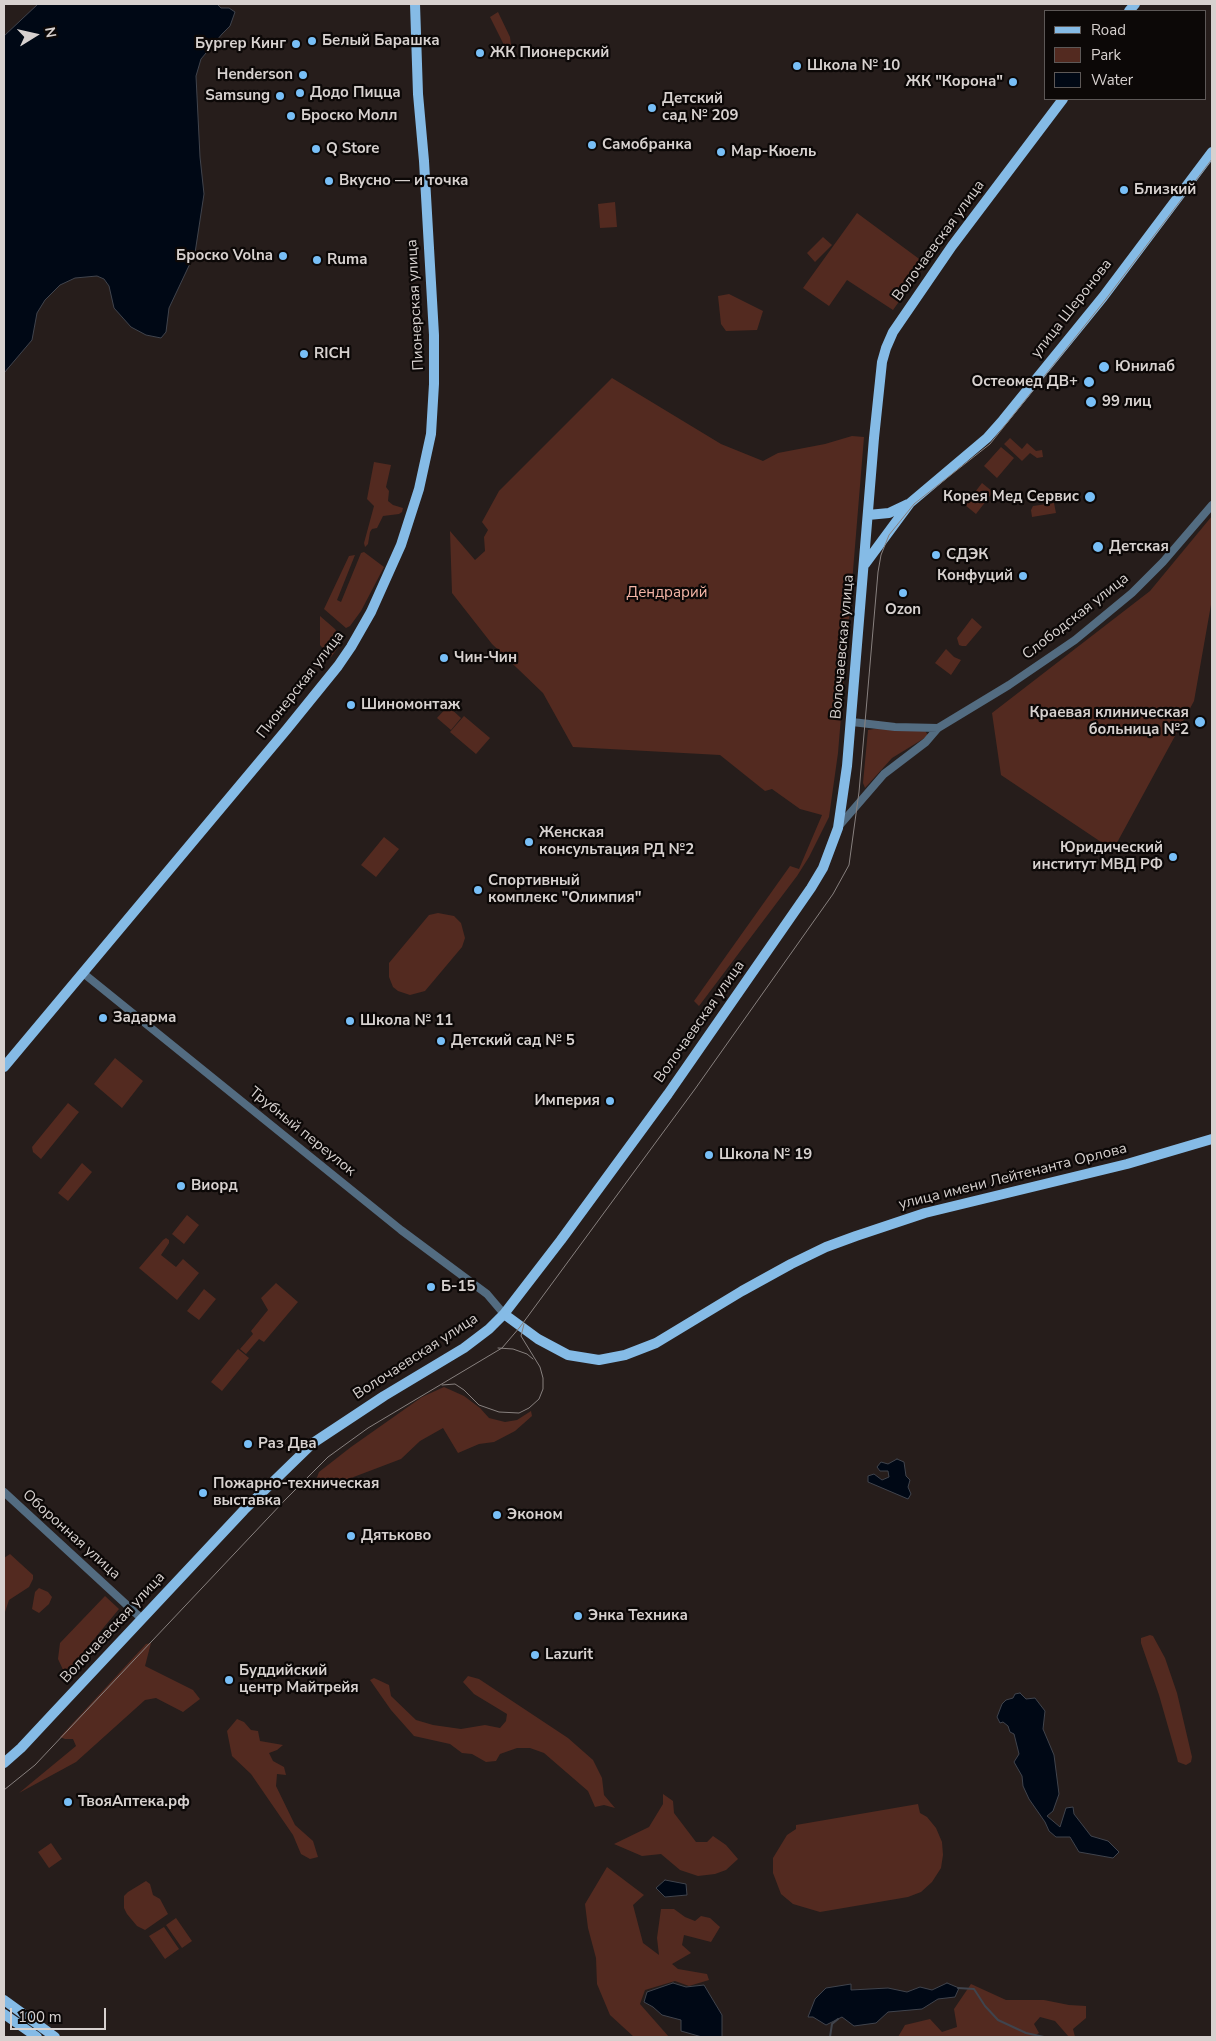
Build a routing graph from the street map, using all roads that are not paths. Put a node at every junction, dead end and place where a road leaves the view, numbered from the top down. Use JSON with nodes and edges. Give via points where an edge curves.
{"nodes":[{"id":1,"x":415,"y":4,"type":"edge"},
{"id":2,"x":1062,"y":100,"type":"edge"},
{"id":3,"x":1212,"y":152,"type":"edge"},
{"id":4,"x":910,"y":503,"type":"junction"},
{"id":5,"x":1212,"y":506,"type":"edge"},
{"id":6,"x":868,"y":515,"type":"junction"},
{"id":7,"x":865,"y":564,"type":"junction"},
{"id":8,"x":852,"y":722,"type":"junction"},
{"id":9,"x":938,"y":728,"type":"junction"},
{"id":10,"x":838,"y":828,"type":"junction"},
{"id":11,"x":82,"y":973,"type":"junction"},
{"id":12,"x":4,"y":1067,"type":"edge"},
{"id":13,"x":1212,"y":1139,"type":"edge"},
{"id":14,"x":504,"y":1314,"type":"junction"},
{"id":15,"x":4,"y":1492,"type":"edge"},
{"id":16,"x":142,"y":1618,"type":"junction"},
{"id":17,"x":4,"y":1762,"type":"edge"},
{"id":18,"x":6,"y":2001,"type":"edge"},
{"id":19,"x":4,"y":2014,"type":"edge"},
{"id":20,"x":37,"y":2037,"type":"edge"},
{"id":21,"x":55,"y":2037,"type":"edge"}],
"edges":[{"from":1,"to":11,"type":"main road","name":"Пионерская улица","via":[[434,384],[431,434],[402,545],[371,612],[343,660]]},
{"from":2,"to":6,"type":"main road","name":"Волочаевская улица","via":[[952,246],[889,339],[882,362]]},
{"from":3,"to":4,"type":"main road","name":"улица Шеронова","via":[[1103,297],[1003,420],[989,436]]},
{"from":4,"to":6,"type":"main road","via":[[889,513]]},
{"from":4,"to":7,"type":"main road","name":"улица Шеронова"},
{"from":5,"to":9,"type":"street","name":"Слободская улица","via":[[1125,599],[1034,668]]},
{"from":6,"to":7,"type":"main road","name":"Волочаевская улица"},
{"from":7,"to":8,"type":"main road","name":"Волочаевская улица"},
{"from":8,"to":9,"type":"street"},
{"from":8,"to":10,"type":"main road","name":"Волочаевская улица"},
{"from":9,"to":10,"type":"street","name":"Слободская улица","via":[[926,742],[884,774]]},
{"from":10,"to":14,"type":"main road","name":"Волочаевская улица","via":[[812,888],[662,1102]]},
{"from":11,"to":12,"type":"main road","name":"Пионерская улица"},
{"from":11,"to":14,"type":"street","name":"Трубный переулок","via":[[401,1230],[487,1294]]},
{"from":13,"to":14,"type":"main road","name":"улица имени Лейтенанта Орлова","via":[[1127,1164],[925,1213],[826,1247],[742,1291],[656,1342],[625,1355],[599,1360],[563,1353]]},
{"from":14,"to":16,"type":"main road","name":"Волочаевская улица","via":[[464,1348],[313,1443],[244,1510]]},
{"from":15,"to":16,"type":"street","name":"Оборонная улица"},
{"from":16,"to":17,"type":"main road","name":"Волочаевская улица","via":[[21,1748]]},
{"from":18,"to":21,"type":"main road"},
{"from":19,"to":20,"type":"main road"}]}
